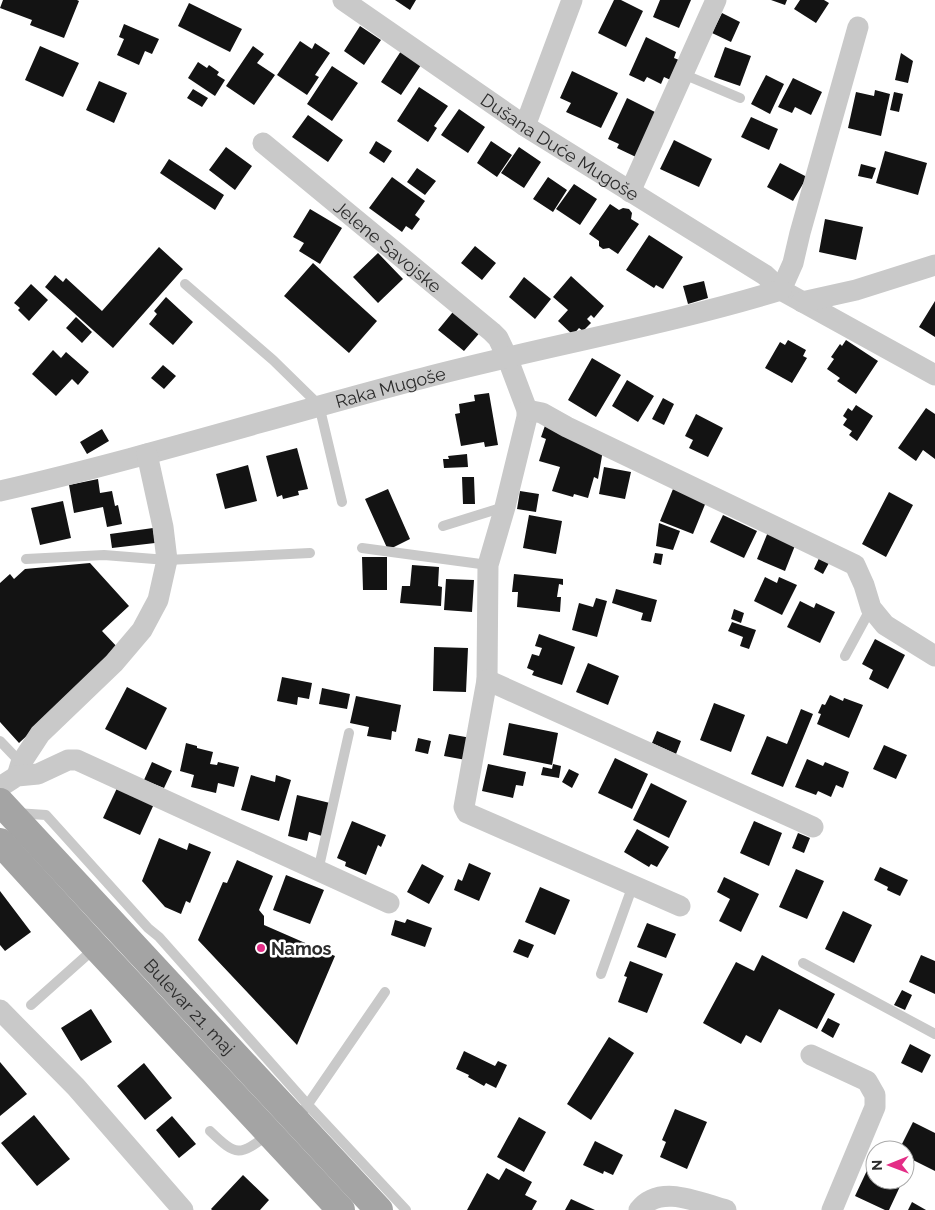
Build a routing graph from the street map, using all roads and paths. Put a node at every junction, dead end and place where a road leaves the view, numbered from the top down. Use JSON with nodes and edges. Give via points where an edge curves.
{"nodes":[{"id":1,"x":343,"y":0,"type":"edge"},
{"id":2,"x":572,"y":0,"type":"edge"},
{"id":3,"x":716,"y":0,"type":"edge"},
{"id":4,"x":858,"y":27,"type":"dead end"},
{"id":5,"x":683,"y":74,"type":"junction"},
{"id":6,"x":740,"y":98,"type":"dead end"},
{"id":7,"x":525,"y":126,"type":"junction"},
{"id":8,"x":263,"y":143,"type":"dead end"},
{"id":9,"x":630,"y":192,"type":"junction"},
{"id":10,"x":935,"y":265,"type":"edge"},
{"id":11,"x":185,"y":284,"type":"dead end"},
{"id":12,"x":781,"y":290,"type":"junction"},
{"id":13,"x":802,"y":302,"type":"junction"},
{"id":14,"x":507,"y":357,"type":"junction"},
{"id":15,"x":935,"y":375,"type":"edge"},
{"id":16,"x":319,"y":405,"type":"junction"},
{"id":17,"x":527,"y":410,"type":"junction"},
{"id":18,"x":147,"y":454,"type":"junction"},
{"id":19,"x":0,"y":490,"type":"edge"},
{"id":20,"x":342,"y":502,"type":"dead end"},
{"id":21,"x":505,"y":507,"type":"junction"},
{"id":22,"x":443,"y":526,"type":"dead end"},
{"id":23,"x":362,"y":548,"type":"dead end"},
{"id":24,"x":310,"y":553,"type":"dead end"},
{"id":25,"x":26,"y":560,"type":"dead end"},
{"id":26,"x":167,"y":560,"type":"junction"},
{"id":27,"x":488,"y":565,"type":"junction"},
{"id":28,"x":871,"y":608,"type":"junction"},
{"id":29,"x":845,"y":656,"type":"dead end"},
{"id":30,"x":935,"y":656,"type":"edge"},
{"id":31,"x":487,"y":680,"type":"junction"},
{"id":32,"x":349,"y":733,"type":"dead end"},
{"id":33,"x":0,"y":741,"type":"edge"},
{"id":34,"x":13,"y":775,"type":"edge"},
{"id":35,"x":5,"y":807,"type":"edge"},
{"id":36,"x":813,"y":827,"type":"dead end"},
{"id":37,"x":0,"y":842,"type":"edge"},
{"id":38,"x":318,"y":871,"type":"junction"},
{"id":39,"x":633,"y":885,"type":"junction"},
{"id":40,"x":389,"y":903,"type":"dead end"},
{"id":41,"x":680,"y":906,"type":"dead end"},
{"id":42,"x":96,"y":947,"type":"junction"},
{"id":43,"x":803,"y":963,"type":"dead end"},
{"id":44,"x":601,"y":974,"type":"dead end"},
{"id":45,"x":385,"y":992,"type":"dead end"},
{"id":46,"x":31,"y":1005,"type":"dead end"},
{"id":47,"x":0,"y":1010,"type":"edge"},
{"id":48,"x":935,"y":1034,"type":"edge"},
{"id":49,"x":811,"y":1055,"type":"dead end"},
{"id":50,"x":302,"y":1113,"type":"junction"},
{"id":51,"x":210,"y":1131,"type":"dead end"},
{"id":52,"x":270,"y":1134,"type":"junction"},
{"id":53,"x":184,"y":1210,"type":"edge"},
{"id":54,"x":341,"y":1210,"type":"edge"},
{"id":55,"x":379,"y":1210,"type":"edge"},
{"id":56,"x":406,"y":1210,"type":"edge"},
{"id":57,"x":639,"y":1210,"type":"edge"},
{"id":58,"x":726,"y":1210,"type":"edge"},
{"id":59,"x":832,"y":1210,"type":"edge"}],
"edges":[{"from":1,"to":7,"type":"street","name":"Dušana Duće Mugoše"},
{"from":2,"to":7,"type":"street"},
{"from":3,"to":5,"type":"street"},
{"from":4,"to":12,"type":"street","via":[[794,263]]},
{"from":5,"to":6,"type":"lane"},
{"from":5,"to":9,"type":"street"},
{"from":7,"to":9,"type":"street","name":"Dušana Duće Mugoše"},
{"from":8,"to":14,"type":"street","name":"Jelene Savojske","via":[[492,332]]},
{"from":9,"to":12,"type":"street","name":"Dušana Duće Mugoše","via":[[765,274]]},
{"from":10,"to":13,"type":"street","via":[[856,290]]},
{"from":11,"to":16,"type":"lane","via":[[273,360]]},
{"from":12,"to":13,"type":"street","name":"Dušana Duće Mugoše"},
{"from":12,"to":14,"type":"street","name":"Raka Mugoše","via":[[729,306]]},
{"from":13,"to":15,"type":"street","name":"Dušana Duće Mugoše"},
{"from":14,"to":16,"type":"street","name":"Raka Mugoše"},
{"from":14,"to":17,"type":"street","name":"Jelene Savojske"},
{"from":16,"to":18,"type":"street","name":"Raka Mugoše"},
{"from":16,"to":20,"type":"lane"},
{"from":17,"to":21,"type":"street"},
{"from":17,"to":28,"type":"street","via":[[542,412],[855,565]]},
{"from":18,"to":19,"type":"street","name":"Raka Mugoše"},
{"from":18,"to":26,"type":"street"},
{"from":21,"to":22,"type":"lane"},
{"from":21,"to":27,"type":"street"},
{"from":23,"to":27,"type":"lane"},
{"from":24,"to":26,"type":"lane"},
{"from":25,"to":26,"type":"lane","via":[[104,555]]},
{"from":26,"to":34,"type":"street","via":[[158,600],[142,630],[114,663],[40,734]]},
{"from":27,"to":31,"type":"street"},
{"from":28,"to":29,"type":"lane"},
{"from":28,"to":30,"type":"street","via":[[885,625]]},
{"from":31,"to":36,"type":"street"},
{"from":31,"to":39,"type":"street","via":[[464,807],[467,813]]},
{"from":32,"to":38,"type":"lane"},
{"from":33,"to":34,"type":"lane"},
{"from":34,"to":38,"type":"street","via":[[38,774],[68,760],[82,761]]},
{"from":35,"to":50,"type":"main road","name":"Bulevar 21. maj","via":[[138,933]]},
{"from":37,"to":42,"type":"main road","name":"Bulevar 21. maj"},
{"from":38,"to":40,"type":"street"},
{"from":39,"to":41,"type":"street"},
{"from":39,"to":44,"type":"lane"},
{"from":42,"to":46,"type":"lane"},
{"from":42,"to":52,"type":"main road","name":"Bulevar 21. maj"},
{"from":43,"to":48,"type":"lane"},
{"from":45,"to":50,"type":"lane"},
{"from":47,"to":53,"type":"street","via":[[76,1087]]},
{"from":49,"to":59,"type":"street","via":[[867,1081],[875,1095],[876,1107]]},
{"from":50,"to":55,"type":"main road","name":"Bulevar 21. maj"},
{"from":50,"to":56,"type":"lane"},
{"from":51,"to":52,"type":"lane","via":[[229,1149],[240,1151]]},
{"from":52,"to":54,"type":"main road","name":"Bulevar 21. maj"},
{"from":57,"to":58,"type":"street","via":[[658,1197],[674,1195]]}]}
